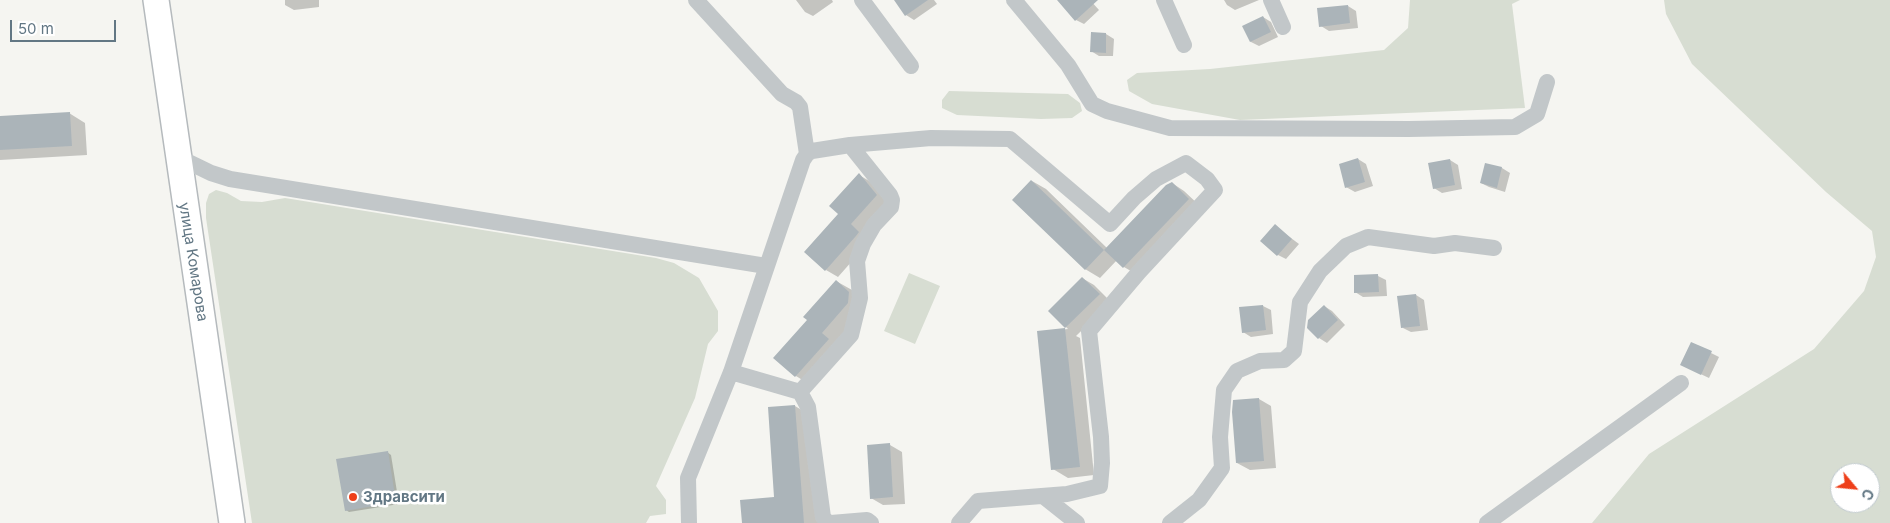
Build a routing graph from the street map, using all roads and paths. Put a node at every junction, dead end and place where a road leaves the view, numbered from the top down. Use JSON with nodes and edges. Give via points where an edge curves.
{"nodes":[{"id":1,"x":156,"y":0,"type":"edge"},
{"id":2,"x":696,"y":0,"type":"edge"},
{"id":3,"x":862,"y":0,"type":"edge"},
{"id":4,"x":1014,"y":0,"type":"edge"},
{"id":5,"x":1164,"y":0,"type":"edge"},
{"id":6,"x":1271,"y":0,"type":"edge"},
{"id":7,"x":1282,"y":27,"type":"dead end"},
{"id":8,"x":1184,"y":45,"type":"dead end"},
{"id":9,"x":911,"y":66,"type":"dead end"},
{"id":10,"x":1547,"y":82,"type":"dead end"},
{"id":11,"x":850,"y":145,"type":"junction"},
{"id":12,"x":807,"y":154,"type":"junction"},
{"id":13,"x":178,"y":157,"type":"junction"},
{"id":14,"x":1494,"y":248,"type":"dead end"},
{"id":15,"x":766,"y":266,"type":"junction"},
{"id":16,"x":731,"y":372,"type":"junction"},
{"id":17,"x":1681,"y":383,"type":"dead end"},
{"id":18,"x":800,"y":392,"type":"junction"},
{"id":19,"x":1043,"y":496,"type":"junction"},
{"id":20,"x":232,"y":523,"type":"edge"},
{"id":21,"x":689,"y":523,"type":"edge"},
{"id":22,"x":830,"y":523,"type":"edge"},
{"id":23,"x":871,"y":523,"type":"edge"},
{"id":24,"x":960,"y":523,"type":"edge"},
{"id":25,"x":1077,"y":523,"type":"edge"},
{"id":26,"x":1170,"y":523,"type":"edge"},
{"id":27,"x":1487,"y":523,"type":"edge"}],
"edges":[{"from":1,"to":13,"type":"main road","name":"улица Комарова"},
{"from":2,"to":12,"type":"street","via":[[782,94],[800,107]]},
{"from":3,"to":9,"type":"street"},
{"from":4,"to":10,"type":"street","via":[[1068,65],[1092,104],[1170,128],[1514,127],[1536,114]]},
{"from":5,"to":8,"type":"street"},
{"from":6,"to":7,"type":"street"},
{"from":11,"to":12,"type":"street"},
{"from":11,"to":18,"type":"street","via":[[890,196],[891,207],[874,225],[857,261],[860,298],[851,336]]},
{"from":11,"to":19,"type":"street","via":[[931,138],[1010,139],[1110,224],[1156,179],[1186,163],[1207,179],[1215,190],[1089,331],[1101,437],[1100,486]]},
{"from":12,"to":15,"type":"street"},
{"from":13,"to":15,"type":"street","via":[[230,179]]},
{"from":13,"to":20,"type":"main road","name":"улица Комарова"},
{"from":14,"to":26,"type":"street","via":[[1455,243],[1434,246],[1368,237],[1346,246],[1320,271],[1300,302],[1294,351],[1284,360],[1260,361],[1237,371],[1224,390],[1220,437],[1222,468],[1199,500]]},
{"from":15,"to":16,"type":"street"},
{"from":16,"to":18,"type":"street"},
{"from":16,"to":21,"type":"street","via":[[688,478]]},
{"from":17,"to":27,"type":"street"},
{"from":18,"to":22,"type":"street","via":[[808,408],[823,517]]},
{"from":19,"to":24,"type":"street","via":[[978,501]]},
{"from":19,"to":25,"type":"street"},
{"from":22,"to":23,"type":"street","via":[[867,520]]}]}
